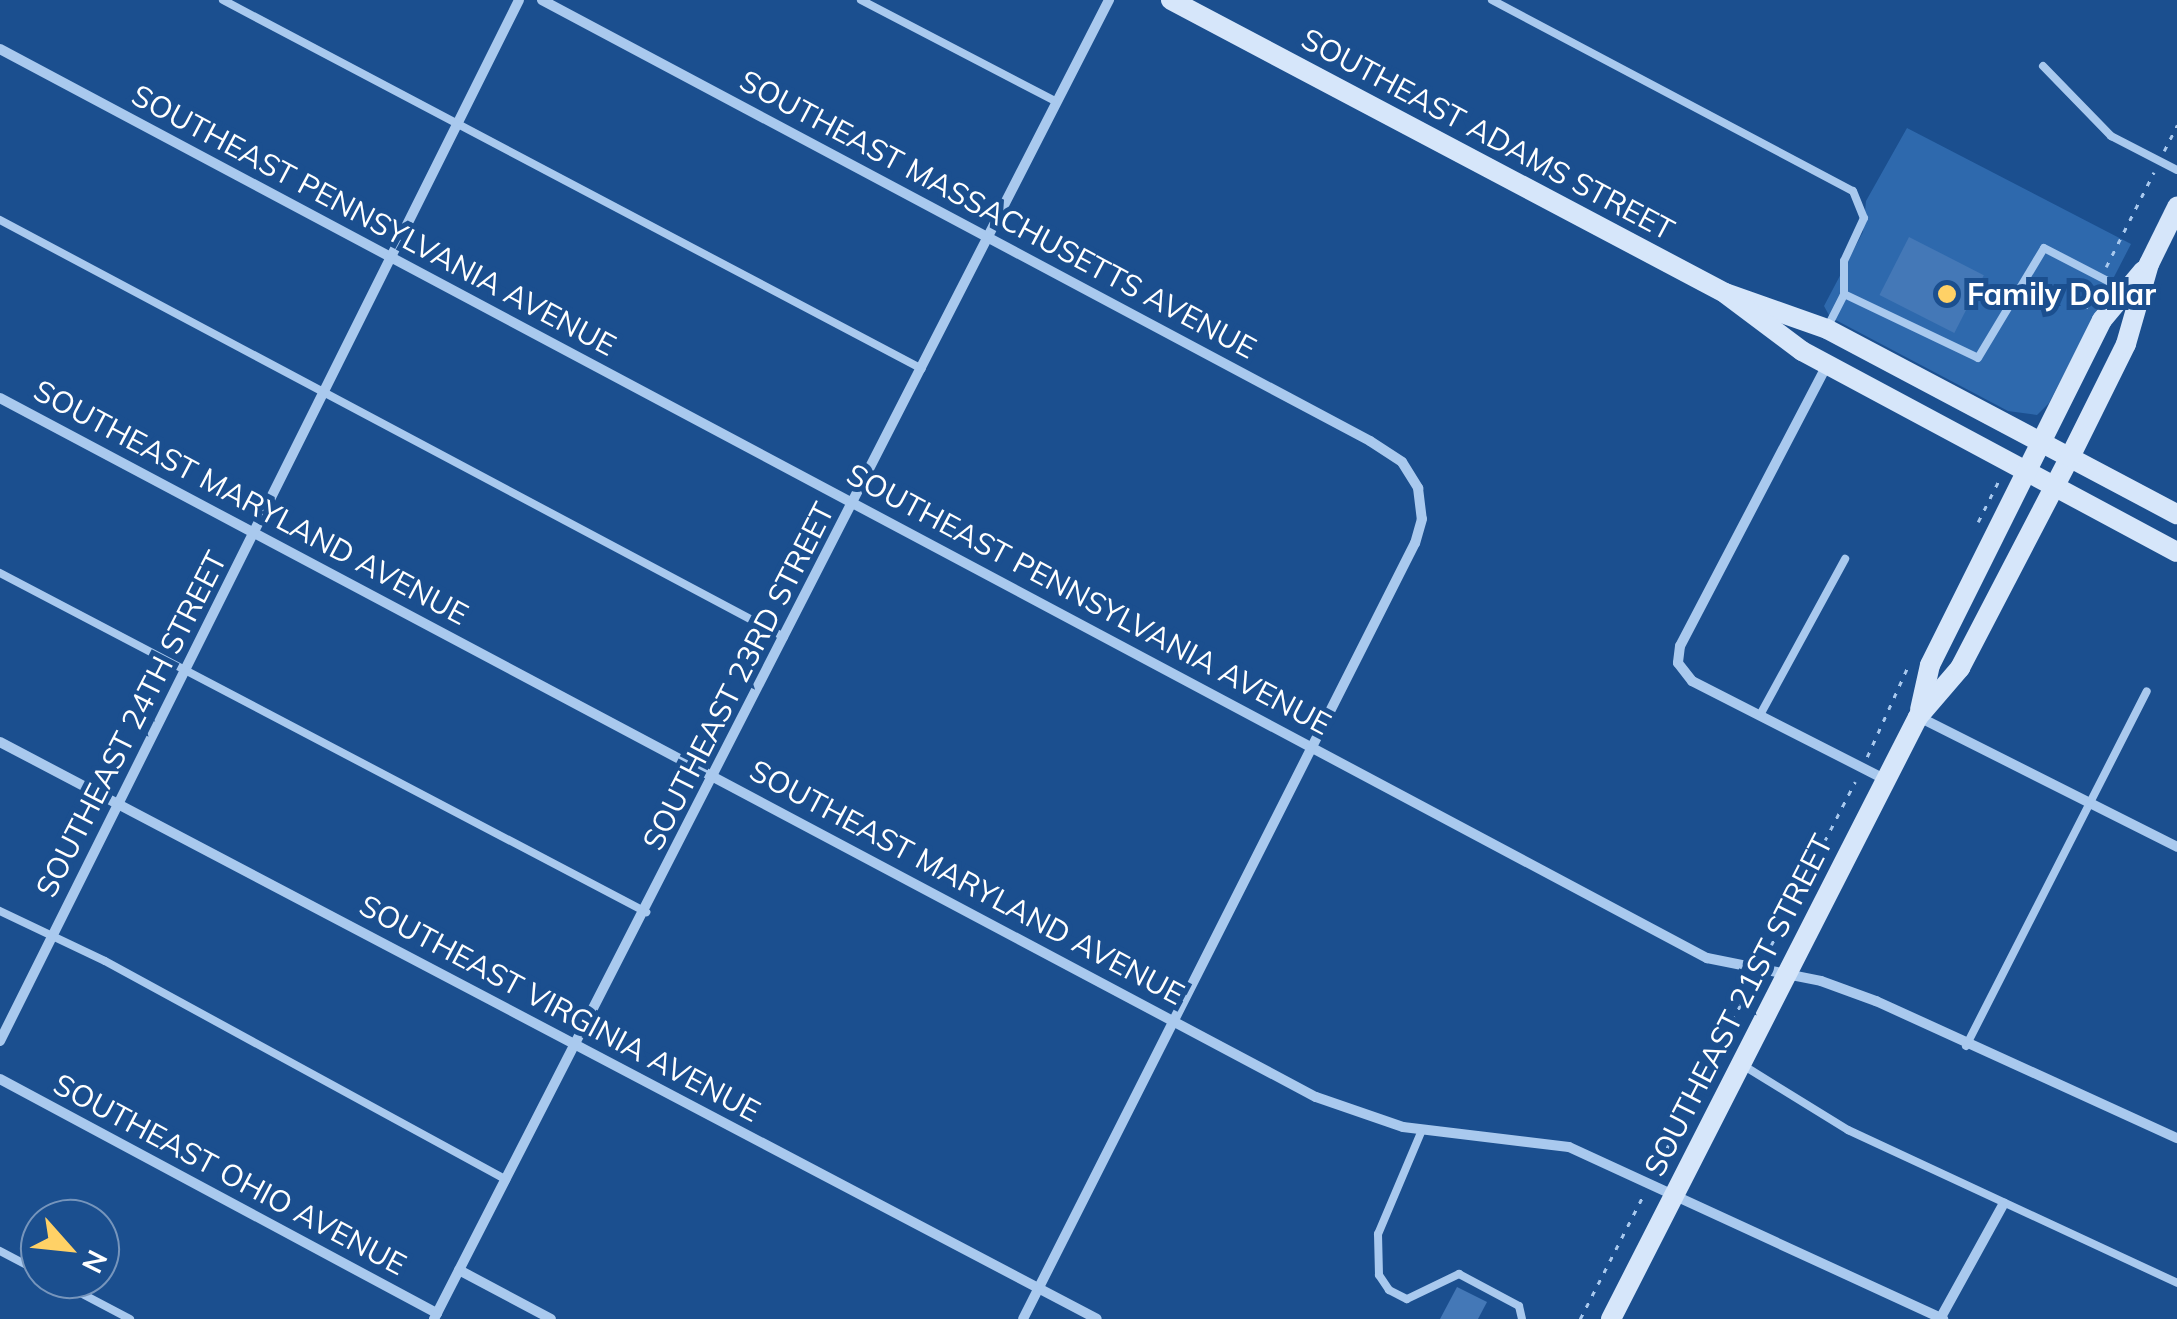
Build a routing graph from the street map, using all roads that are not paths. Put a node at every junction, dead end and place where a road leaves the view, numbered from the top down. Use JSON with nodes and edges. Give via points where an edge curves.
{"nodes":[{"id":1,"x":223,"y":0,"type":"edge"},
{"id":2,"x":519,"y":0,"type":"edge"},
{"id":3,"x":542,"y":0,"type":"edge"},
{"id":4,"x":861,"y":0,"type":"edge"},
{"id":5,"x":1109,"y":0,"type":"edge"},
{"id":6,"x":1170,"y":0,"type":"edge"},
{"id":7,"x":1492,"y":0,"type":"edge"},
{"id":8,"x":0,"y":49,"type":"edge"},
{"id":9,"x":2044,"y":66,"type":"dead end"},
{"id":10,"x":1057,"y":102,"type":"junction"},
{"id":11,"x":455,"y":125,"type":"junction"},
{"id":12,"x":2177,"y":170,"type":"edge"},
{"id":13,"x":2177,"y":206,"type":"edge"},
{"id":14,"x":0,"y":220,"type":"edge"},
{"id":15,"x":990,"y":237,"type":"junction"},
{"id":16,"x":389,"y":256,"type":"junction"},
{"id":17,"x":1725,"y":293,"type":"junction"},
{"id":18,"x":1844,"y":294,"type":"junction"},
{"id":19,"x":2133,"y":294,"type":"junction"},
{"id":20,"x":1827,"y":328,"type":"junction"},
{"id":21,"x":1827,"y":364,"type":"junction"},
{"id":22,"x":922,"y":370,"type":"junction"},
{"id":23,"x":323,"y":391,"type":"junction"},
{"id":24,"x":0,"y":398,"type":"edge"},
{"id":25,"x":2041,"y":442,"type":"junction"},
{"id":26,"x":2070,"y":457,"type":"junction"},
{"id":27,"x":2017,"y":466,"type":"junction"},
{"id":28,"x":2055,"y":486,"type":"junction"},
{"id":29,"x":855,"y":502,"type":"junction"},
{"id":30,"x":2177,"y":514,"type":"edge"},
{"id":31,"x":255,"y":532,"type":"junction"},
{"id":32,"x":2177,"y":552,"type":"edge"},
{"id":33,"x":1845,"y":559,"type":"dead end"},
{"id":34,"x":0,"y":574,"type":"edge"},
{"id":35,"x":784,"y":637,"type":"junction"},
{"id":36,"x":186,"y":672,"type":"junction"},
{"id":37,"x":2147,"y":690,"type":"dead end"},
{"id":38,"x":1760,"y":715,"type":"junction"},
{"id":39,"x":1918,"y":717,"type":"junction"},
{"id":40,"x":0,"y":742,"type":"edge"},
{"id":41,"x":1310,"y":746,"type":"junction"},
{"id":42,"x":714,"y":776,"type":"junction"},
{"id":43,"x":1886,"y":780,"type":"junction"},
{"id":44,"x":2092,"y":804,"type":"junction"},
{"id":45,"x":119,"y":805,"type":"junction"},
{"id":46,"x":2177,"y":847,"type":"edge"},
{"id":47,"x":0,"y":911,"type":"edge"},
{"id":48,"x":646,"y":912,"type":"junction"},
{"id":49,"x":52,"y":938,"type":"junction"},
{"id":50,"x":1786,"y":976,"type":"junction"},
{"id":51,"x":1176,"y":1021,"type":"junction"},
{"id":52,"x":0,"y":1040,"type":"edge"},
{"id":53,"x":578,"y":1046,"type":"junction"},
{"id":54,"x":1966,"y":1046,"type":"junction"},
{"id":55,"x":1741,"y":1064,"type":"junction"},
{"id":56,"x":0,"y":1079,"type":"edge"},
{"id":57,"x":1422,"y":1130,"type":"junction"},
{"id":58,"x":2177,"y":1138,"type":"edge"},
{"id":59,"x":506,"y":1180,"type":"junction"},
{"id":60,"x":1677,"y":1192,"type":"junction"},
{"id":61,"x":2004,"y":1203,"type":"junction"},
{"id":62,"x":459,"y":1270,"type":"junction"},
{"id":63,"x":2177,"y":1283,"type":"edge"},
{"id":64,"x":1039,"y":1288,"type":"junction"},
{"id":65,"x":92,"y":1299,"type":"edge"},
{"id":66,"x":436,"y":1316,"type":"edge"},
{"id":67,"x":130,"y":1319,"type":"edge"},
{"id":68,"x":551,"y":1319,"type":"edge"},
{"id":69,"x":1023,"y":1319,"type":"edge"},
{"id":70,"x":1097,"y":1319,"type":"edge"},
{"id":71,"x":1522,"y":1319,"type":"edge"},
{"id":72,"x":1611,"y":1319,"type":"edge"},
{"id":73,"x":1942,"y":1319,"type":"edge"}],
"edges":[{"from":1,"to":11,"type":"lane"},
{"from":2,"to":11,"type":"street","name":"SOUTHEAST 24TH STREET"},
{"from":3,"to":15,"type":"street","name":"SOUTHEAST MASSACHUSETTS AVENUE"},
{"from":4,"to":10,"type":"lane"},
{"from":5,"to":10,"type":"street","name":"SOUTHEAST 23RD STREET"},
{"from":6,"to":17,"type":"main road","name":"SOUTHEAST ADAMS STREET"},
{"from":7,"to":18,"type":"lane","via":[[1853,191],[1864,218],[1844,261]]},
{"from":8,"to":16,"type":"street","name":"SOUTHEAST PENNSYLVANIA AVENUE"},
{"from":9,"to":12,"type":"lane","via":[[2111,136]]},
{"from":10,"to":15,"type":"street","name":"SOUTHEAST 23RD STREET"},
{"from":11,"to":16,"type":"street","name":"SOUTHEAST 24TH STREET"},
{"from":11,"to":22,"type":"lane"},
{"from":13,"to":19,"type":"main road","name":"SOUTHEAST 21ST STREET"},
{"from":14,"to":23,"type":"lane"},
{"from":15,"to":22,"type":"street","name":"SOUTHEAST 23RD STREET"},
{"from":15,"to":41,"type":"street","name":"SOUTHEAST MASSACHUSETTS AVENUE","via":[[1402,462],[1418,488],[1419,534]]},
{"from":16,"to":23,"type":"street","name":"SOUTHEAST 24TH STREET"},
{"from":16,"to":29,"type":"street","name":"SOUTHEAST PENNSYLVANIA AVENUE"},
{"from":17,"to":20,"type":"main road","name":"SOUTHEAST ADAMS STREET"},
{"from":17,"to":21,"type":"main road","name":"SOUTHEAST ADAMS STREET","via":[[1759,324]]},
{"from":18,"to":19,"type":"lane","via":[[1978,358],[2037,249]]},
{"from":18,"to":20,"type":"lane"},
{"from":19,"to":25,"type":"main road","name":"SOUTHEAST 21ST STREET","via":[[2102,320]]},
{"from":19,"to":26,"type":"main road","name":"SOUTHEAST 21ST STREET","via":[[2126,344]]},
{"from":20,"to":25,"type":"main road","name":"SOUTHEAST ADAMS STREET"},
{"from":21,"to":27,"type":"main road","name":"SOUTHEAST ADAMS STREET"},
{"from":21,"to":38,"type":"street","via":[[1680,646],[1684,675]]},
{"from":22,"to":29,"type":"street","name":"SOUTHEAST 23RD STREET"},
{"from":23,"to":31,"type":"street","name":"SOUTHEAST 24TH STREET"},
{"from":23,"to":35,"type":"lane"},
{"from":24,"to":31,"type":"street","name":"SOUTHEAST MARYLAND AVENUE"},
{"from":25,"to":26,"type":"main road","name":"SOUTHEAST ADAMS STREET"},
{"from":25,"to":27,"type":"main road","name":"SOUTHEAST 21ST STREET"},
{"from":26,"to":28,"type":"main road","name":"SOUTHEAST 21ST STREET"},
{"from":26,"to":30,"type":"main road","name":"SOUTHEAST ADAMS STREET"},
{"from":27,"to":28,"type":"main road","name":"SOUTHEAST ADAMS STREET"},
{"from":27,"to":39,"type":"main road","name":"SOUTHEAST 21ST STREET","via":[[1930,665]]},
{"from":28,"to":32,"type":"main road","name":"SOUTHEAST ADAMS STREET"},
{"from":28,"to":39,"type":"main road","name":"SOUTHEAST 21ST STREET","via":[[1960,668]]},
{"from":29,"to":35,"type":"street","name":"SOUTHEAST 23RD STREET"},
{"from":29,"to":41,"type":"street","name":"SOUTHEAST PENNSYLVANIA AVENUE"},
{"from":31,"to":36,"type":"street","name":"SOUTHEAST 24TH STREET"},
{"from":31,"to":42,"type":"street","name":"SOUTHEAST MARYLAND AVENUE"},
{"from":33,"to":38,"type":"lane"},
{"from":34,"to":36,"type":"lane"},
{"from":35,"to":42,"type":"street","name":"SOUTHEAST 23RD STREET"},
{"from":36,"to":45,"type":"street","name":"SOUTHEAST 24TH STREET"},
{"from":36,"to":48,"type":"lane"},
{"from":37,"to":44,"type":"lane"},
{"from":38,"to":43,"type":"street"},
{"from":39,"to":43,"type":"main road","name":"SOUTHEAST 21ST STREET"},
{"from":39,"to":44,"type":"street"},
{"from":40,"to":45,"type":"street","name":"SOUTHEAST VIRGINIA AVENUE"},
{"from":41,"to":50,"type":"street","name":"SOUTHEAST PENNSYLVANIA AVENUE","via":[[1707,958]]},
{"from":41,"to":51,"type":"street"},
{"from":42,"to":48,"type":"street","name":"SOUTHEAST 23RD STREET"},
{"from":42,"to":51,"type":"street","name":"SOUTHEAST MARYLAND AVENUE"},
{"from":43,"to":50,"type":"main road","name":"SOUTHEAST 21ST STREET"},
{"from":44,"to":46,"type":"street"},
{"from":44,"to":54,"type":"lane"},
{"from":45,"to":49,"type":"street","name":"SOUTHEAST 24TH STREET"},
{"from":45,"to":53,"type":"street","name":"SOUTHEAST VIRGINIA AVENUE"},
{"from":47,"to":49,"type":"lane"},
{"from":48,"to":53,"type":"street","name":"SOUTHEAST 23RD STREET"},
{"from":49,"to":52,"type":"street","name":"SOUTHEAST 24TH STREET"},
{"from":49,"to":59,"type":"lane"},
{"from":50,"to":54,"type":"street","name":"SOUTHEAST PENNSYLVANIA AVENUE","via":[[1876,1001]]},
{"from":50,"to":55,"type":"main road","name":"SOUTHEAST 21ST STREET"},
{"from":51,"to":57,"type":"street","name":"SOUTHEAST MARYLAND AVENUE","via":[[1337,1107]]},
{"from":51,"to":64,"type":"street"},
{"from":53,"to":59,"type":"street","name":"SOUTHEAST 23RD STREET"},
{"from":53,"to":64,"type":"street","name":"SOUTHEAST VIRGINIA AVENUE"},
{"from":54,"to":58,"type":"street","name":"SOUTHEAST PENNSYLVANIA AVENUE"},
{"from":55,"to":60,"type":"main road","name":"SOUTHEAST 21ST STREET"},
{"from":55,"to":61,"type":"lane","via":[[1833,1122]]},
{"from":56,"to":66,"type":"street","name":"SOUTHEAST OHIO AVENUE"},
{"from":57,"to":60,"type":"street","name":"SOUTHEAST MARYLAND AVENUE","via":[[1551,1143]]},
{"from":57,"to":71,"type":"lane","via":[[1378,1234],[1379,1275],[1407,1299],[1459,1274],[1520,1306]]},
{"from":59,"to":62,"type":"street","name":"SOUTHEAST 23RD STREET"},
{"from":60,"to":72,"type":"main road","name":"SOUTHEAST 21ST STREET"},
{"from":60,"to":73,"type":"street","name":"SOUTHEAST MARYLAND AVENUE"},
{"from":61,"to":63,"type":"lane"},
{"from":61,"to":73,"type":"street"},
{"from":62,"to":66,"type":"street","name":"SOUTHEAST 23RD STREET"},
{"from":62,"to":68,"type":"street"},
{"from":64,"to":69,"type":"street"},
{"from":64,"to":70,"type":"street","name":"SOUTHEAST VIRGINIA AVENUE"},
{"from":65,"to":67,"type":"lane"}]}
